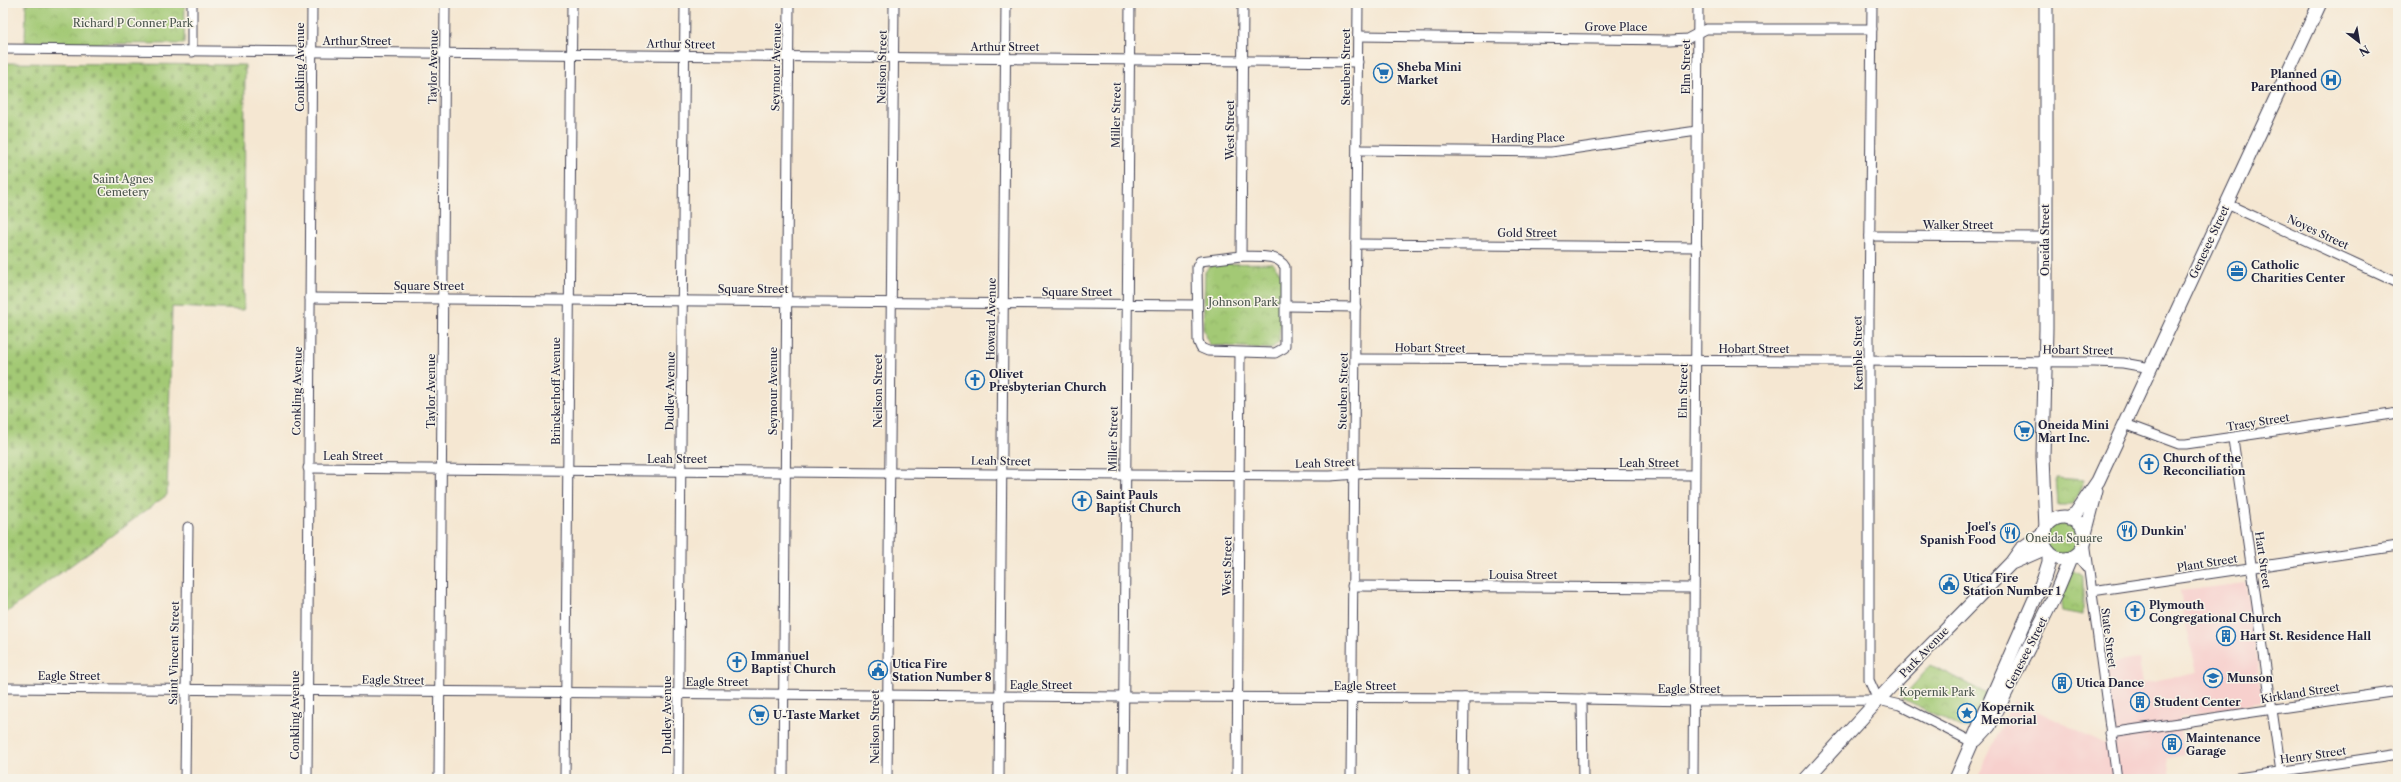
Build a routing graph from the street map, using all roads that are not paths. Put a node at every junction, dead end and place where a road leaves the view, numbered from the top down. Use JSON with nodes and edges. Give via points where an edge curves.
{"nodes":[{"id":1,"x":192,"y":3,"type":"edge"},
{"id":2,"x":312,"y":3,"type":"edge"},
{"id":3,"x":445,"y":3,"type":"edge"},
{"id":4,"x":572,"y":3,"type":"edge"},
{"id":5,"x":685,"y":3,"type":"edge"},
{"id":6,"x":788,"y":3,"type":"edge"},
{"id":7,"x":894,"y":3,"type":"edge"},
{"id":8,"x":1006,"y":3,"type":"edge"},
{"id":9,"x":1130,"y":3,"type":"edge"},
{"id":10,"x":1243,"y":3,"type":"edge"},
{"id":11,"x":1358,"y":3,"type":"edge"},
{"id":12,"x":1698,"y":3,"type":"edge"},
{"id":13,"x":1872,"y":3,"type":"edge"},
{"id":14,"x":2046,"y":3,"type":"edge"},
{"id":15,"x":2320,"y":3,"type":"edge"},
{"id":16,"x":1872,"y":29,"type":"junction"},
{"id":17,"x":1698,"y":34,"type":"junction"},
{"id":18,"x":1358,"y":36,"type":"junction"},
{"id":19,"x":3,"y":49,"type":"edge"},
{"id":20,"x":192,"y":52,"type":"junction"},
{"id":21,"x":312,"y":53,"type":"junction"},
{"id":22,"x":445,"y":54,"type":"junction"},
{"id":23,"x":572,"y":55,"type":"junction"},
{"id":24,"x":685,"y":56,"type":"junction"},
{"id":25,"x":788,"y":57,"type":"junction"},
{"id":26,"x":894,"y":58,"type":"junction"},
{"id":27,"x":1005,"y":59,"type":"junction"},
{"id":28,"x":1130,"y":59,"type":"junction"},
{"id":29,"x":1242,"y":61,"type":"junction"},
{"id":30,"x":1358,"y":62,"type":"junction"},
{"id":31,"x":1697,"y":131,"type":"junction"},
{"id":32,"x":1358,"y":150,"type":"junction"},
{"id":33,"x":2227,"y":204,"type":"junction"},
{"id":34,"x":1870,"y":236,"type":"junction"},
{"id":35,"x":2045,"y":237,"type":"junction"},
{"id":36,"x":1356,"y":244,"type":"junction"},
{"id":37,"x":1697,"y":247,"type":"junction"},
{"id":38,"x":1241,"y":256,"type":"junction"},
{"id":39,"x":2398,"y":283,"type":"edge"},
{"id":40,"x":310,"y":298,"type":"junction"},
{"id":41,"x":443,"y":298,"type":"junction"},
{"id":42,"x":569,"y":300,"type":"junction"},
{"id":43,"x":683,"y":301,"type":"junction"},
{"id":44,"x":786,"y":302,"type":"junction"},
{"id":45,"x":891,"y":302,"type":"junction"},
{"id":46,"x":1003,"y":303,"type":"junction"},
{"id":47,"x":1127,"y":304,"type":"junction"},
{"id":48,"x":1197,"y":305,"type":"junction"},
{"id":49,"x":1286,"y":306,"type":"junction"},
{"id":50,"x":1356,"y":307,"type":"junction"},
{"id":51,"x":1240,"y":353,"type":"junction"},
{"id":52,"x":1356,"y":359,"type":"junction"},
{"id":53,"x":1696,"y":361,"type":"junction"},
{"id":54,"x":1870,"y":362,"type":"junction"},
{"id":55,"x":2045,"y":362,"type":"junction"},
{"id":56,"x":2151,"y":368,"type":"junction"},
{"id":57,"x":2398,"y":413,"type":"edge"},
{"id":58,"x":2125,"y":424,"type":"junction"},
{"id":59,"x":2233,"y":439,"type":"junction"},
{"id":60,"x":308,"y":468,"type":"junction"},
{"id":61,"x":442,"y":468,"type":"junction"},
{"id":62,"x":568,"y":470,"type":"junction"},
{"id":63,"x":681,"y":471,"type":"junction"},
{"id":64,"x":785,"y":471,"type":"junction"},
{"id":65,"x":889,"y":472,"type":"junction"},
{"id":66,"x":1003,"y":473,"type":"junction"},
{"id":67,"x":1354,"y":474,"type":"junction"},
{"id":68,"x":1125,"y":475,"type":"junction"},
{"id":69,"x":1694,"y":475,"type":"junction"},
{"id":70,"x":1239,"y":476,"type":"junction"},
{"id":71,"x":2043,"y":477,"type":"junction"},
{"id":72,"x":2098,"y":481,"type":"junction"},
{"id":73,"x":2066,"y":518,"type":"junction"},
{"id":74,"x":188,"y":527,"type":"dead end"},
{"id":75,"x":2045,"y":530,"type":"junction"},
{"id":76,"x":2085,"y":538,"type":"junction"},
{"id":77,"x":2398,"y":546,"type":"edge"},
{"id":78,"x":2047,"y":550,"type":"junction"},
{"id":79,"x":2071,"y":558,"type":"junction"},
{"id":80,"x":2011,"y":563,"type":"junction"},
{"id":81,"x":2252,"y":568,"type":"junction"},
{"id":82,"x":2089,"y":571,"type":"junction"},
{"id":83,"x":1352,"y":586,"type":"junction"},
{"id":84,"x":1693,"y":588,"type":"junction"},
{"id":85,"x":2092,"y":591,"type":"junction"},
{"id":86,"x":3,"y":688,"type":"edge"},
{"id":87,"x":186,"y":689,"type":"junction"},
{"id":88,"x":307,"y":691,"type":"junction"},
{"id":89,"x":2398,"y":691,"type":"edge"},
{"id":90,"x":440,"y":692,"type":"junction"},
{"id":91,"x":566,"y":693,"type":"junction"},
{"id":92,"x":679,"y":694,"type":"junction"},
{"id":93,"x":783,"y":694,"type":"junction"},
{"id":94,"x":887,"y":695,"type":"junction"},
{"id":95,"x":1000,"y":696,"type":"junction"},
{"id":96,"x":1123,"y":697,"type":"junction"},
{"id":97,"x":1237,"y":698,"type":"junction"},
{"id":98,"x":1352,"y":698,"type":"junction"},
{"id":99,"x":1464,"y":698,"type":"junction"},
{"id":100,"x":1582,"y":699,"type":"junction"},
{"id":101,"x":1878,"y":700,"type":"junction"},
{"id":102,"x":1692,"y":701,"type":"junction"},
{"id":103,"x":2272,"y":710,"type":"junction"},
{"id":104,"x":2110,"y":733,"type":"junction"},
{"id":105,"x":1974,"y":743,"type":"junction"},
{"id":106,"x":2398,"y":754,"type":"edge"},
{"id":107,"x":2282,"y":775,"type":"edge"},
{"id":108,"x":185,"y":779,"type":"edge"},
{"id":109,"x":307,"y":779,"type":"edge"},
{"id":110,"x":439,"y":779,"type":"edge"},
{"id":111,"x":565,"y":779,"type":"edge"},
{"id":112,"x":678,"y":779,"type":"edge"},
{"id":113,"x":783,"y":779,"type":"edge"},
{"id":114,"x":886,"y":779,"type":"edge"},
{"id":115,"x":999,"y":779,"type":"edge"},
{"id":116,"x":1123,"y":779,"type":"edge"},
{"id":117,"x":1237,"y":779,"type":"edge"},
{"id":118,"x":1351,"y":779,"type":"edge"},
{"id":119,"x":1463,"y":779,"type":"edge"},
{"id":120,"x":1583,"y":779,"type":"edge"},
{"id":121,"x":1693,"y":779,"type":"edge"},
{"id":122,"x":1806,"y":779,"type":"edge"},
{"id":123,"x":1956,"y":779,"type":"edge"},
{"id":124,"x":2116,"y":779,"type":"edge"},
{"id":125,"x":2231,"y":779,"type":"edge"}],
"edges":[{"from":1,"to":20,"type":"street"},
{"from":2,"to":21,"type":"street","name":"Conkling Avenue"},
{"from":3,"to":22,"type":"street","name":"Taylor Avenue"},
{"from":4,"to":23,"type":"street","name":"Brinckerhoff Avenue"},
{"from":5,"to":24,"type":"street","name":"Dudley Avenue"},
{"from":6,"to":25,"type":"street","name":"Seymour Avenue"},
{"from":7,"to":26,"type":"street","name":"Neilson Street"},
{"from":8,"to":27,"type":"street","name":"Howard Avenue"},
{"from":9,"to":28,"type":"street","name":"Miller Street"},
{"from":10,"to":29,"type":"street","name":"West Street"},
{"from":11,"to":18,"type":"street","name":"Steuben Street"},
{"from":12,"to":17,"type":"street","name":"Elm Street"},
{"from":13,"to":16,"type":"street","name":"Kemble Street"},
{"from":14,"to":35,"type":"main road","name":"Oneida Street"},
{"from":15,"to":33,"type":"main road","name":"Genesee Street"},
{"from":16,"to":17,"type":"street","name":"Grove Place","via":[[1706,29]]},
{"from":16,"to":34,"type":"street","name":"Kemble Street"},
{"from":17,"to":18,"type":"street","name":"Grove Place","via":[[1687,39],[1671,40]]},
{"from":17,"to":31,"type":"street","name":"Elm Street"},
{"from":18,"to":30,"type":"street","name":"Steuben Street"},
{"from":19,"to":20,"type":"street","name":"Arthur Street"},
{"from":20,"to":21,"type":"street","name":"Arthur Street"},
{"from":21,"to":22,"type":"street","name":"Arthur Street"},
{"from":21,"to":40,"type":"street","name":"Conkling Avenue"},
{"from":22,"to":23,"type":"street","name":"Arthur Street"},
{"from":22,"to":41,"type":"street","name":"Taylor Avenue"},
{"from":23,"to":24,"type":"street","name":"Arthur Street"},
{"from":23,"to":42,"type":"street","name":"Brinckerhoff Avenue"},
{"from":24,"to":25,"type":"street","name":"Arthur Street"},
{"from":24,"to":43,"type":"street","name":"Dudley Avenue"},
{"from":25,"to":26,"type":"street","name":"Arthur Street"},
{"from":25,"to":44,"type":"street","name":"Seymour Avenue"},
{"from":26,"to":27,"type":"street","name":"Arthur Street"},
{"from":26,"to":45,"type":"street","name":"Neilson Street"},
{"from":27,"to":28,"type":"street","name":"Arthur Street"},
{"from":27,"to":46,"type":"street","name":"Howard Avenue"},
{"from":28,"to":29,"type":"street","name":"Arthur Street"},
{"from":28,"to":47,"type":"street","name":"Miller Street"},
{"from":29,"to":30,"type":"street","name":"Arthur Street"},
{"from":29,"to":38,"type":"street","name":"West Street"},
{"from":30,"to":32,"type":"street","name":"Steuben Street"},
{"from":31,"to":32,"type":"street","name":"Harding Place","via":[[1551,152]]},
{"from":31,"to":37,"type":"street","name":"Elm Street"},
{"from":32,"to":36,"type":"street","name":"Steuben Street"},
{"from":33,"to":39,"type":"street","name":"Noyes Street"},
{"from":33,"to":56,"type":"main road","name":"Genesee Street"},
{"from":34,"to":35,"type":"street","name":"Walker Street"},
{"from":34,"to":54,"type":"street","name":"Kemble Street"},
{"from":35,"to":55,"type":"main road","name":"Oneida Street"},
{"from":36,"to":37,"type":"street","name":"Gold Street"},
{"from":36,"to":50,"type":"street","name":"Steuben Street"},
{"from":37,"to":53,"type":"street","name":"Elm Street"},
{"from":38,"to":48,"type":"street","via":[[1200,261],[1197,267]]},
{"from":38,"to":49,"type":"street","via":[[1274,258],[1282,262],[1287,277]]},
{"from":40,"to":41,"type":"street","name":"Square Street"},
{"from":40,"to":60,"type":"street","name":"Conkling Avenue"},
{"from":41,"to":42,"type":"street","name":"Square Street"},
{"from":41,"to":61,"type":"street","name":"Taylor Avenue"},
{"from":42,"to":43,"type":"street","name":"Square Street"},
{"from":42,"to":62,"type":"street","name":"Brinckerhoff Avenue"},
{"from":43,"to":44,"type":"street","name":"Square Street"},
{"from":43,"to":63,"type":"street","name":"Dudley Avenue"},
{"from":44,"to":45,"type":"street","name":"Square Street"},
{"from":44,"to":64,"type":"street","name":"Seymour Avenue"},
{"from":45,"to":46,"type":"street","name":"Square Street"},
{"from":45,"to":65,"type":"street","name":"Neilson Street"},
{"from":46,"to":47,"type":"street","name":"Square Street"},
{"from":46,"to":66,"type":"street","name":"Howard Avenue"},
{"from":47,"to":48,"type":"street","name":"Square Street"},
{"from":47,"to":68,"type":"street","name":"Miller Street"},
{"from":48,"to":51,"type":"street","via":[[1198,341],[1201,348],[1208,351]]},
{"from":49,"to":50,"type":"street"},
{"from":49,"to":51,"type":"street","via":[[1284,348],[1274,353]]},
{"from":50,"to":52,"type":"street","name":"Steuben Street"},
{"from":51,"to":70,"type":"street","name":"West Street"},
{"from":52,"to":53,"type":"street","name":"Hobart Street"},
{"from":52,"to":67,"type":"street","name":"Steuben Street"},
{"from":53,"to":54,"type":"street","name":"Hobart Street"},
{"from":53,"to":69,"type":"street","name":"Elm Street"},
{"from":54,"to":55,"type":"street","name":"Hobart Street"},
{"from":54,"to":101,"type":"street","name":"Kemble Street","via":[[1869,680]]},
{"from":55,"to":56,"type":"street","name":"Hobart Street","via":[[2122,363]]},
{"from":55,"to":71,"type":"main road","name":"Oneida Street"},
{"from":56,"to":58,"type":"main road","name":"Genesee Street"},
{"from":57,"to":59,"type":"street","name":"Tracy Street"},
{"from":58,"to":59,"type":"street","name":"Tracy Street","via":[[2179,444]]},
{"from":58,"to":72,"type":"main road","name":"Genesee Street"},
{"from":59,"to":81,"type":"street","name":"Hart Street"},
{"from":60,"to":61,"type":"street","name":"Leah Street"},
{"from":60,"to":88,"type":"street","name":"Conkling Avenue"},
{"from":61,"to":62,"type":"street","name":"Leah Street"},
{"from":61,"to":90,"type":"street","name":"Taylor Avenue"},
{"from":62,"to":63,"type":"street","name":"Leah Street"},
{"from":62,"to":91,"type":"street","name":"Brinckerhoff Avenue"},
{"from":63,"to":64,"type":"street","name":"Leah Street"},
{"from":63,"to":92,"type":"street","name":"Dudley Avenue"},
{"from":64,"to":65,"type":"street","name":"Leah Street"},
{"from":64,"to":93,"type":"street","name":"Seymour Avenue"},
{"from":65,"to":66,"type":"street","name":"Leah Street"},
{"from":65,"to":94,"type":"street","name":"Neilson Street"},
{"from":66,"to":68,"type":"street","name":"Leah Street"},
{"from":66,"to":95,"type":"street","name":"Howard Avenue"},
{"from":67,"to":69,"type":"street","name":"Leah Street"},
{"from":67,"to":70,"type":"street","name":"Leah Street"},
{"from":67,"to":83,"type":"street","name":"Steuben Street"},
{"from":68,"to":70,"type":"street","name":"Leah Street"},
{"from":68,"to":96,"type":"street","name":"Miller Street"},
{"from":69,"to":84,"type":"street","name":"Elm Street"},
{"from":70,"to":97,"type":"street","name":"West Street"},
{"from":71,"to":73,"type":"main road","name":"Oneida Street","via":[[2056,512]]},
{"from":71,"to":75,"type":"main road","name":"Oneida Street"},
{"from":72,"to":73,"type":"main road","name":"Genesee Street","via":[[2076,513]]},
{"from":72,"to":76,"type":"main road","name":"Genesee Street"},
{"from":73,"to":75,"type":"main road","via":[[2054,520]]},
{"from":73,"to":76,"type":"main road","via":[[2079,523]]},
{"from":74,"to":87,"type":"street","name":"Saint Vincent Street"},
{"from":75,"to":78,"type":"main road"},
{"from":75,"to":80,"type":"main road","name":"Park Avenue","via":[[2020,549]]},
{"from":76,"to":79,"type":"main road","via":[[2079,554]]},
{"from":76,"to":82,"type":"street","name":"State Street"},
{"from":77,"to":81,"type":"street","name":"Plant Street"},
{"from":78,"to":79,"type":"main road","via":[[2058,558]]},
{"from":78,"to":80,"type":"main road","name":"Park Avenue"},
{"from":78,"to":105,"type":"main road","name":"Genesee Street","via":[[2049,562],[2044,578],[1981,720]]},
{"from":79,"to":82,"type":"street","via":[[2080,559]]},
{"from":79,"to":105,"type":"main road","name":"Genesee Street","via":[[2055,596],[1989,726]]},
{"from":80,"to":101,"type":"main road","name":"Park Avenue"},
{"from":81,"to":85,"type":"street","name":"Plant Street"},
{"from":81,"to":103,"type":"street","name":"Hart Street"},
{"from":82,"to":85,"type":"street","name":"State Street"},
{"from":83,"to":84,"type":"street","name":"Louisa Street"},
{"from":83,"to":98,"type":"street","name":"Steuben Street"},
{"from":84,"to":102,"type":"street","name":"Elm Street"},
{"from":85,"to":104,"type":"street","name":"State Street"},
{"from":86,"to":87,"type":"street","name":"Eagle Street"},
{"from":87,"to":88,"type":"street","name":"Eagle Street"},
{"from":87,"to":108,"type":"street","name":"Saint Vincent Street"},
{"from":88,"to":90,"type":"street","name":"Eagle Street"},
{"from":88,"to":109,"type":"street","name":"Conkling Avenue"},
{"from":89,"to":103,"type":"street","name":"Kirkland Street"},
{"from":90,"to":91,"type":"street","name":"Eagle Street"},
{"from":90,"to":110,"type":"street","name":"Taylor Avenue"},
{"from":91,"to":92,"type":"street","name":"Eagle Street"},
{"from":91,"to":111,"type":"street","name":"Brinckerhoff Avenue"},
{"from":92,"to":93,"type":"street","name":"Eagle Street"},
{"from":92,"to":112,"type":"street","name":"Dudley Avenue"},
{"from":93,"to":94,"type":"street","name":"Eagle Street"},
{"from":93,"to":113,"type":"street","name":"Seymour Avenue"},
{"from":94,"to":95,"type":"street","name":"Eagle Street"},
{"from":94,"to":114,"type":"street","name":"Neilson Street"},
{"from":95,"to":96,"type":"street","name":"Eagle Street"},
{"from":95,"to":115,"type":"street","name":"Howard Avenue"},
{"from":96,"to":97,"type":"street","name":"Eagle Street"},
{"from":96,"to":116,"type":"street","name":"Miller Street"},
{"from":97,"to":98,"type":"street","name":"Eagle Street"},
{"from":97,"to":117,"type":"street","name":"West Street"},
{"from":98,"to":99,"type":"street","name":"Eagle Street"},
{"from":98,"to":118,"type":"street","name":"Steuben Street"},
{"from":99,"to":100,"type":"street","name":"Eagle Street"},
{"from":99,"to":119,"type":"street"},
{"from":100,"to":102,"type":"street","name":"Eagle Street"},
{"from":100,"to":120,"type":"street"},
{"from":101,"to":102,"type":"street","name":"Eagle Street"},
{"from":101,"to":105,"type":"street","name":"Eagle Street","via":[[1900,705]]},
{"from":101,"to":122,"type":"main road","name":"Park Avenue"},
{"from":102,"to":121,"type":"street","name":"Elm Street"},
{"from":103,"to":104,"type":"street","name":"Kirkland Street"},
{"from":103,"to":107,"type":"street","name":"Hart Street"},
{"from":104,"to":124,"type":"street","name":"State Street"},
{"from":105,"to":123,"type":"main road","name":"Genesee Street"},
{"from":106,"to":107,"type":"street","name":"Henry Street"},
{"from":107,"to":125,"type":"street","name":"Henry Street"}]}
